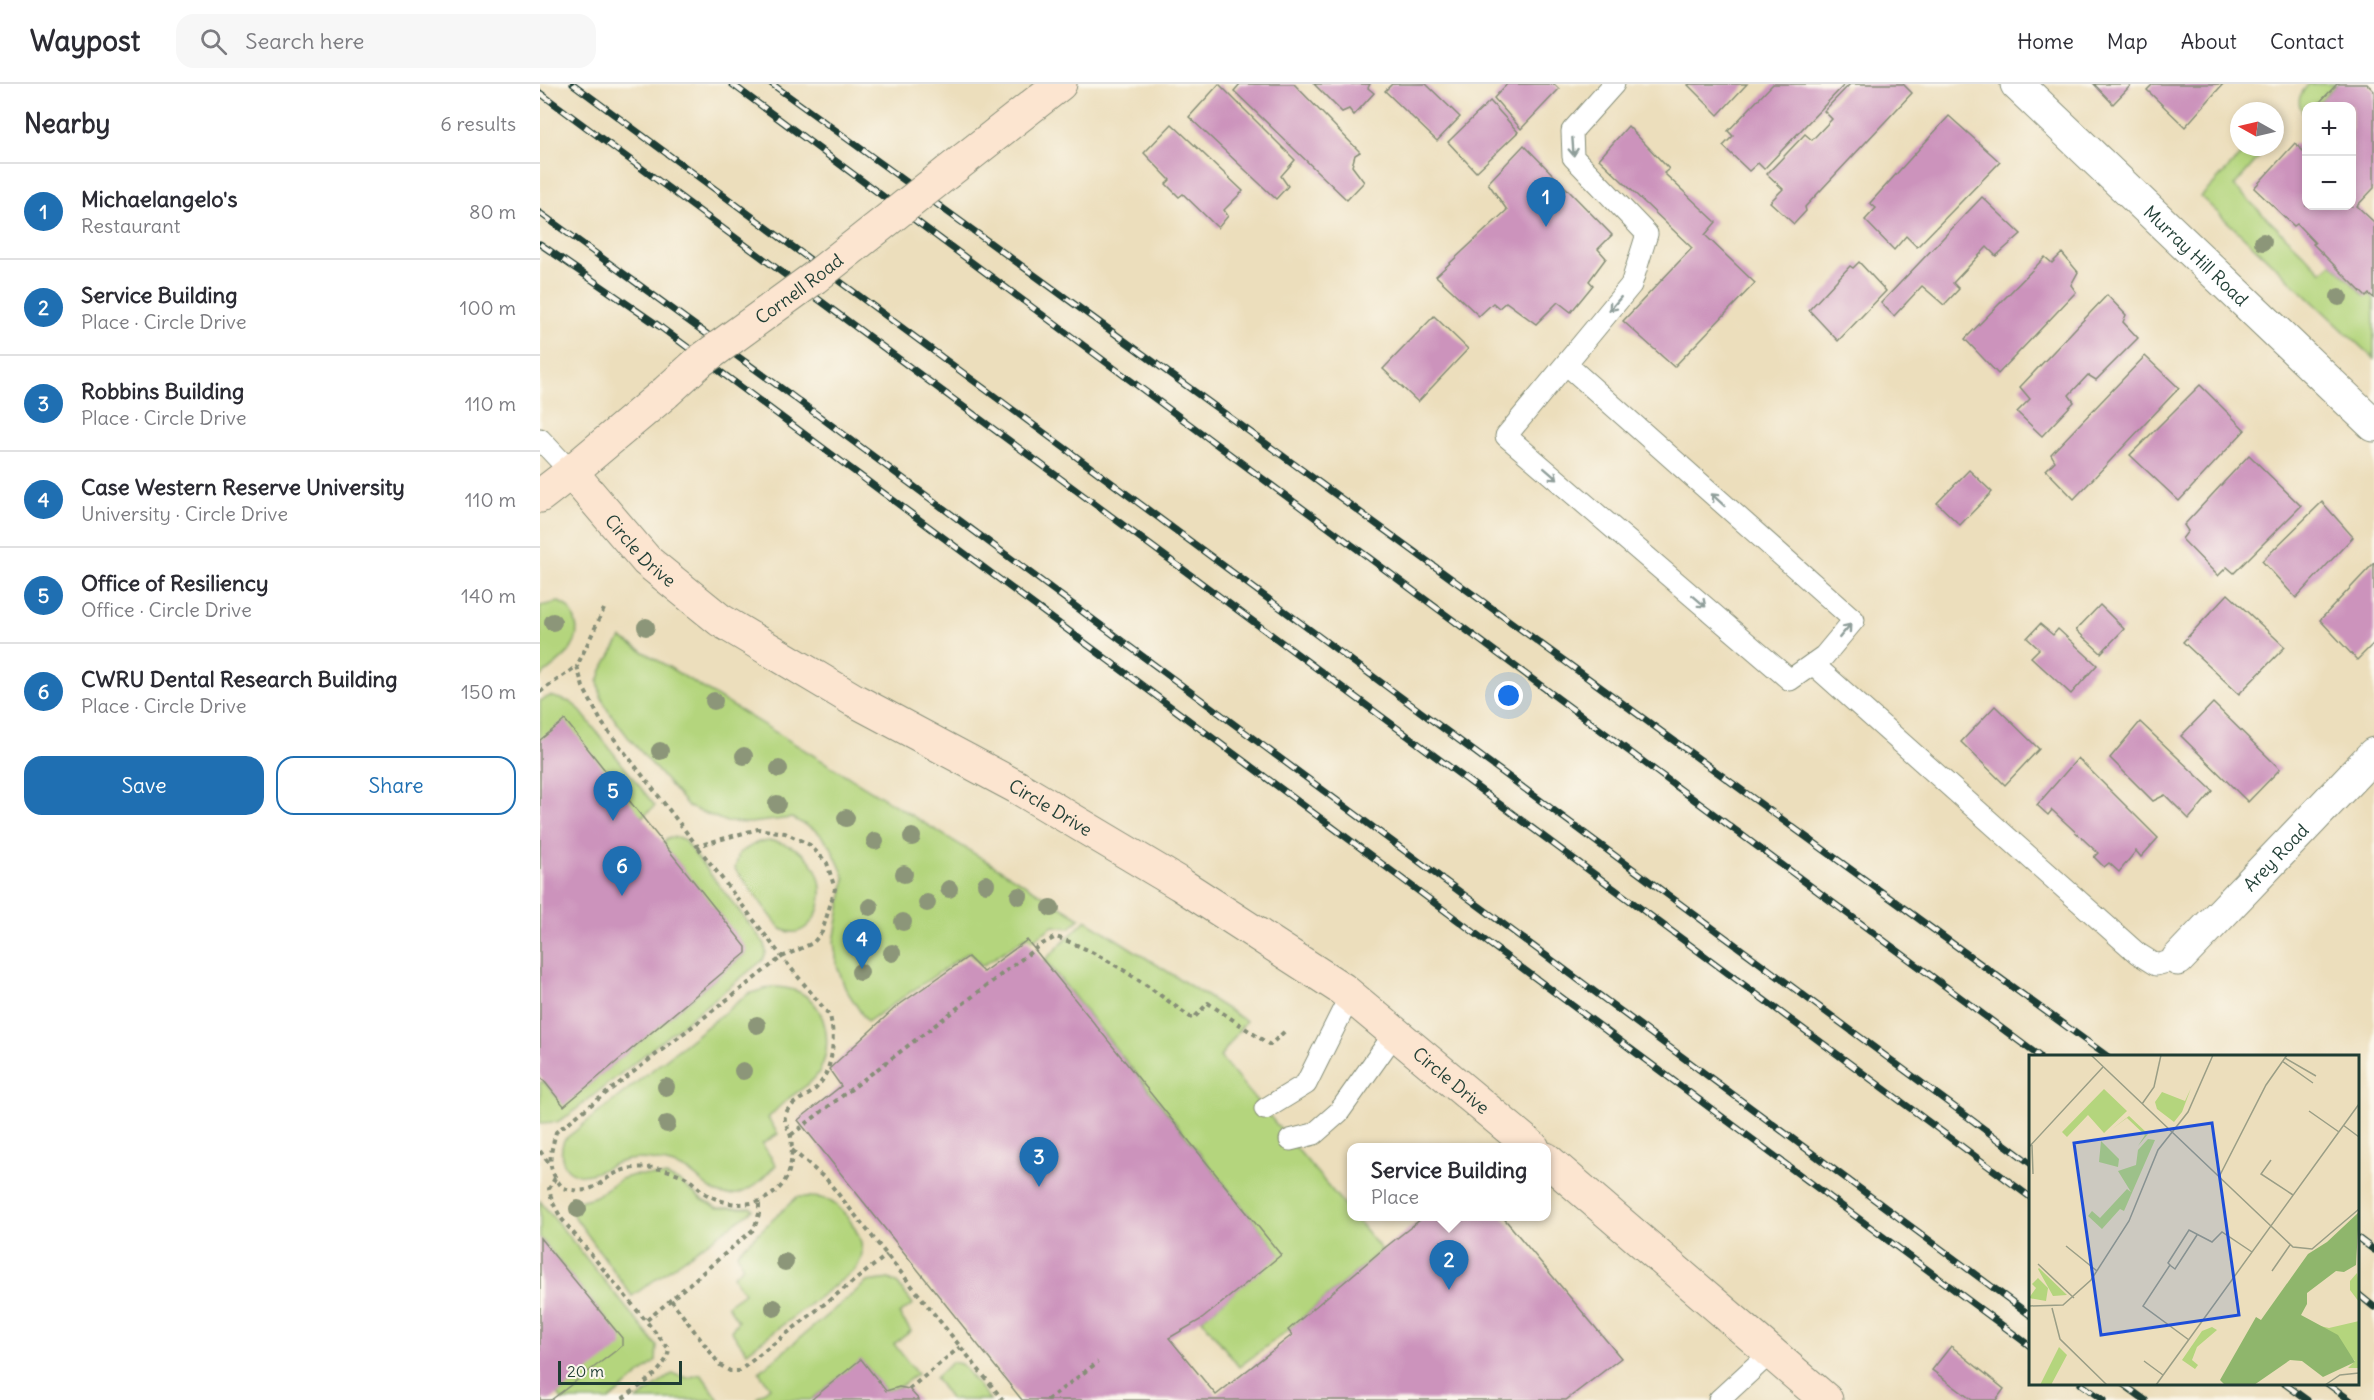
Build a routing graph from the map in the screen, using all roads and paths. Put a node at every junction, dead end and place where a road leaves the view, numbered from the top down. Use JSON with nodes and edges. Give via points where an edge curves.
{"nodes":[{"id":1,"x":1614,"y":84,"type":"edge"},
{"id":2,"x":2017,"y":84,"type":"edge"},
{"id":3,"x":1054,"y":86,"type":"edge"},
{"id":4,"x":1566,"y":364,"type":"junction"},
{"id":5,"x":2374,"y":425,"type":"edge"},
{"id":6,"x":540,"y":439,"type":"edge"},
{"id":7,"x":571,"y":472,"type":"junction"},
{"id":8,"x":540,"y":496,"type":"edge"},
{"id":9,"x":604,"y":609,"type":"dead end"},
{"id":10,"x":1813,"y":664,"type":"junction"},
{"id":11,"x":577,"y":666,"type":"junction"},
{"id":12,"x":540,"y":692,"type":"edge"},
{"id":13,"x":2374,"y":754,"type":"edge"},
{"id":14,"x":697,"y":846,"type":"junction"},
{"id":15,"x":782,"y":957,"type":"junction"},
{"id":16,"x":2178,"y":959,"type":"joint"},
{"id":17,"x":1350,"y":996,"type":"junction"},
{"id":18,"x":1285,"y":1030,"type":"dead end"},
{"id":19,"x":1395,"y":1033,"type":"junction"},
{"id":20,"x":1265,"y":1109,"type":"dead end"},
{"id":21,"x":791,"y":1135,"type":"junction"},
{"id":22,"x":1290,"y":1140,"type":"dead end"},
{"id":23,"x":1527,"y":1143,"type":"edge"},
{"id":24,"x":791,"y":1150,"type":"junction"},
{"id":25,"x":540,"y":1152,"type":"edge"},
{"id":26,"x":549,"y":1162,"type":"junction"},
{"id":27,"x":1551,"y":1163,"type":"edge"},
{"id":28,"x":555,"y":1179,"type":"junction"},
{"id":29,"x":759,"y":1203,"type":"junction"},
{"id":30,"x":886,"y":1255,"type":"junction"},
{"id":31,"x":671,"y":1300,"type":"junction"},
{"id":32,"x":647,"y":1320,"type":"junction"},
{"id":33,"x":960,"y":1347,"type":"junction"},
{"id":34,"x":1770,"y":1353,"type":"junction"},
{"id":35,"x":1098,"y":1362,"type":"dead end"},
{"id":36,"x":909,"y":1389,"type":"dead end"},
{"id":37,"x":621,"y":1400,"type":"edge"},
{"id":38,"x":1003,"y":1400,"type":"edge"},
{"id":39,"x":1047,"y":1400,"type":"edge"},
{"id":40,"x":1719,"y":1400,"type":"edge"},
{"id":41,"x":1826,"y":1400,"type":"edge"}],
"edges":[{"from":1,"to":4,"type":"lane","one_way":true,"via":[[1572,131],[1573,157],[1647,234],[1631,285]]},
{"from":2,"to":5,"type":"street","name":"Murray Hill Road"},
{"from":3,"to":7,"type":"street","name":"Cornell Road","bridge":true,"via":[[814,278],[700,362]]},
{"from":10,"to":4,"type":"lane","one_way":true,"via":[[1854,620]]},
{"from":4,"to":10,"type":"lane","one_way":true,"via":[[1506,436],[1790,680]]},
{"from":6,"to":7,"type":"lane"},
{"from":7,"to":8,"type":"street","name":"Cornell Road"},
{"from":7,"to":17,"type":"street","name":"Circle Drive","via":[[646,561],[720,620],[854,700],[1017,786],[1180,884]]},
{"from":9,"to":11,"type":"path"},
{"from":10,"to":16,"type":"lane","via":[[2137,954],[2156,964]]},
{"from":11,"to":12,"type":"path"},
{"from":11,"to":14,"type":"path","via":[[602,723]]},
{"from":13,"to":16,"type":"street","name":"Arey Road"},
{"from":14,"to":15,"type":"path"},
{"from":14,"to":15,"type":"path","via":[[758,829],[785,833],[810,845],[827,863],[835,889],[822,932],[813,943]]},
{"from":15,"to":21,"type":"path","via":[[824,1007],[833,1027],[831,1054],[823,1078],[785,1113],[784,1121]]},
{"from":15,"to":26,"type":"path","via":[[556,1132]]},
{"from":17,"to":19,"type":"street","name":"Circle Drive"},
{"from":17,"to":20,"type":"lane","via":[[1306,1084]]},
{"from":18,"to":21,"type":"path","via":[[1270,1045],[1208,1003],[1193,1019],[1130,974],[1075,943],[1056,937],[1040,945]]},
{"from":19,"to":22,"type":"lane","via":[[1339,1112],[1314,1134]]},
{"from":19,"to":23,"type":"street","name":"Circle Drive"},
{"from":21,"to":24,"type":"path"},
{"from":24,"to":29,"type":"path","via":[[784,1183]]},
{"from":24,"to":30,"type":"path","via":[[827,1180]]},
{"from":25,"to":26,"type":"path"},
{"from":26,"to":28,"type":"path"},
{"from":27,"to":34,"type":"street"},
{"from":28,"to":29,"type":"path","via":[[563,1188],[587,1191],[614,1173],[658,1168],[683,1176],[723,1201]]},
{"from":28,"to":32,"type":"path","via":[[549,1189],[561,1218]]},
{"from":29,"to":31,"type":"path","via":[[754,1228]]},
{"from":30,"to":31,"type":"path","via":[[739,1371],[720,1365]]},
{"from":30,"to":33,"type":"path"},
{"from":31,"to":32,"type":"path"},
{"from":32,"to":37,"type":"path","via":[[669,1349],[668,1358],[661,1369]]},
{"from":33,"to":36,"type":"path"},
{"from":33,"to":38,"type":"path"},
{"from":34,"to":40,"type":"lane"},
{"from":34,"to":41,"type":"street"},
{"from":35,"to":39,"type":"path"}]}
